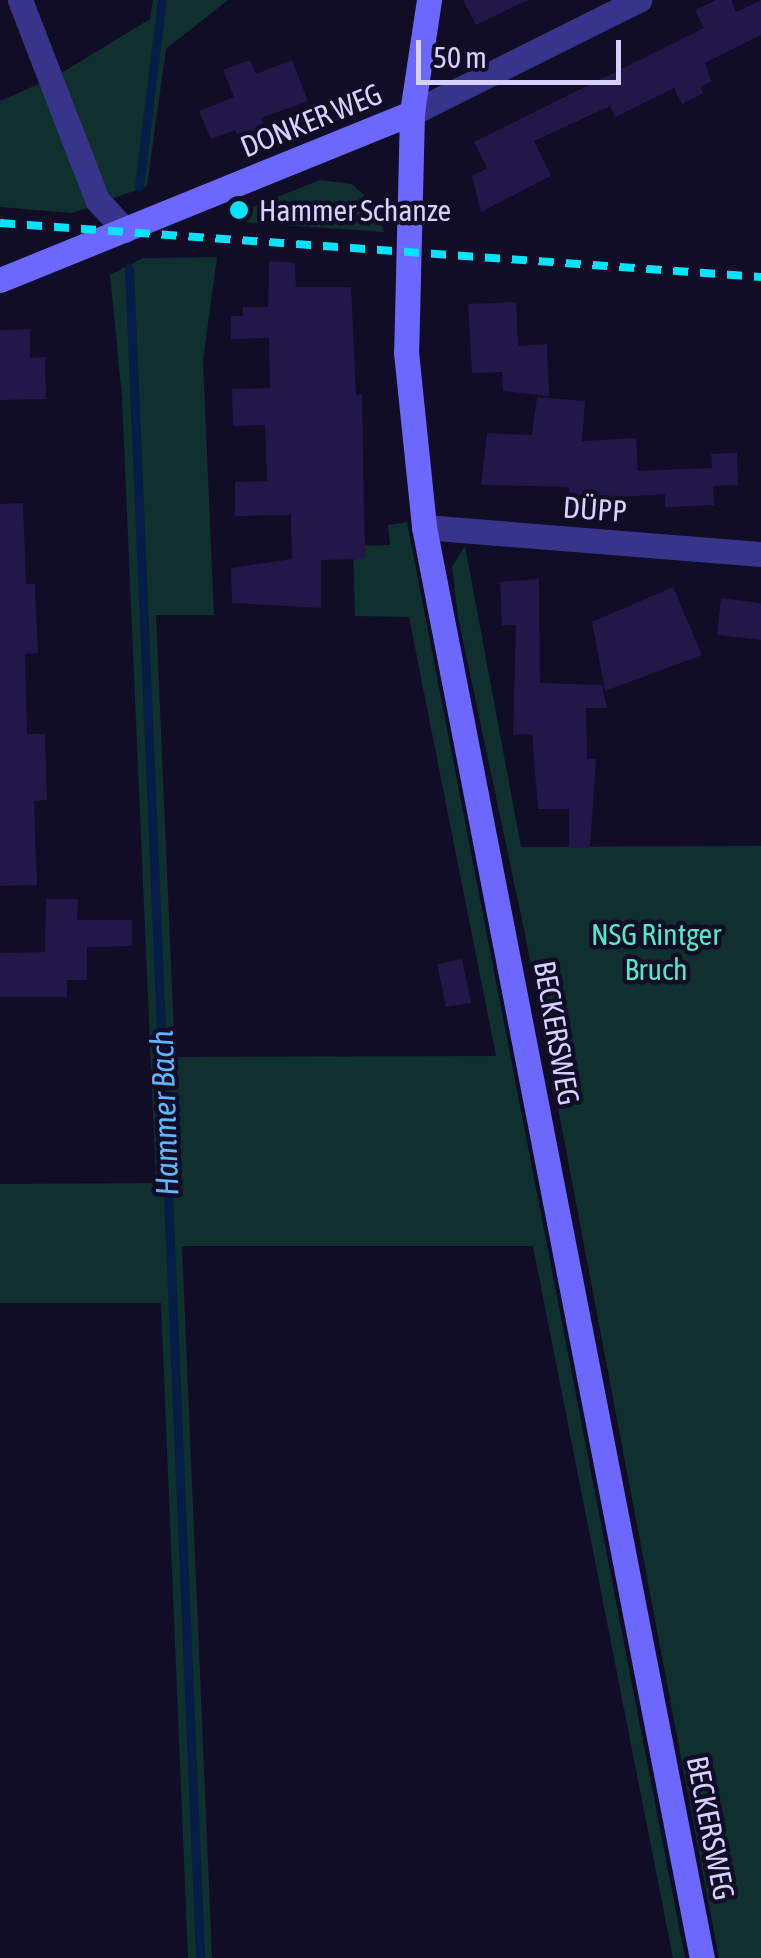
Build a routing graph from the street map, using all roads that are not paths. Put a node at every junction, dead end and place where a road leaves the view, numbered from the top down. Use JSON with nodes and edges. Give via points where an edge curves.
{"nodes":[{"id":1,"x":20,"y":0,"type":"edge"},
{"id":2,"x":429,"y":0,"type":"edge"},
{"id":3,"x":638,"y":0,"type":"edge"},
{"id":4,"x":412,"y":114,"type":"junction"},
{"id":5,"x":124,"y":230,"type":"junction"},
{"id":6,"x":0,"y":280,"type":"edge"},
{"id":7,"x":424,"y":527,"type":"junction"},
{"id":8,"x":761,"y":554,"type":"edge"},
{"id":9,"x":702,"y":1958,"type":"edge"}],
"edges":[{"from":1,"to":5,"type":"street","via":[[97,200]]},
{"from":2,"to":4,"type":"street","name":"BECKERSWEG"},
{"from":3,"to":4,"type":"street","name":"DONKER WEG"},
{"from":4,"to":5,"type":"street","name":"DONKER WEG"},
{"from":4,"to":7,"type":"street","name":"BECKERSWEG","via":[[406,352]]},
{"from":5,"to":6,"type":"street","name":"DONKER WEG"},
{"from":7,"to":8,"type":"street","name":"DÜPP"},
{"from":7,"to":9,"type":"street","name":"BECKERSWEG"}]}
